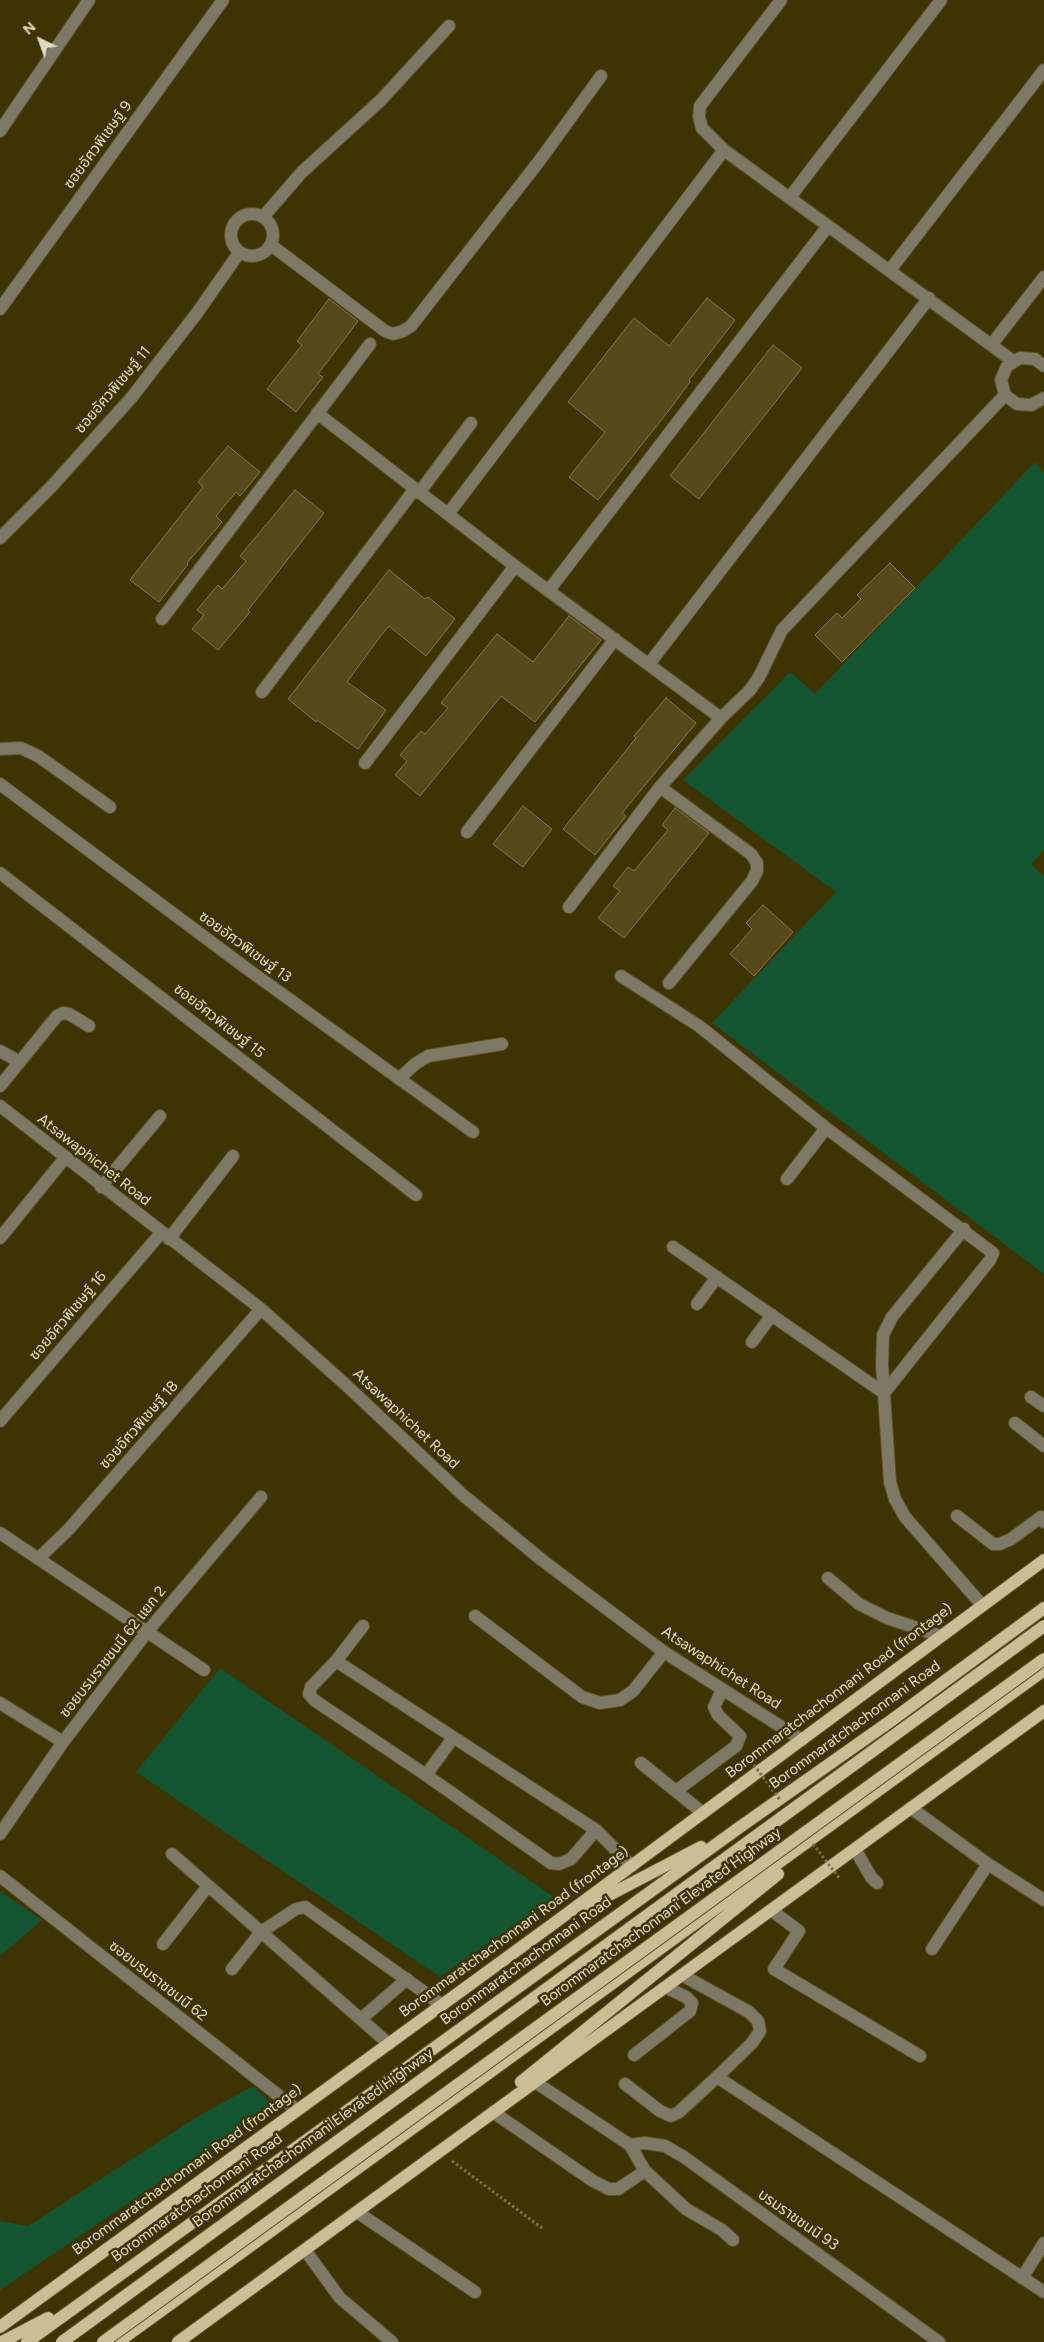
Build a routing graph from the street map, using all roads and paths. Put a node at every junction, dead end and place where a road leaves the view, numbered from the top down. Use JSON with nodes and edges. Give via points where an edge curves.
{"nodes":[{"id":1,"x":89,"y":0,"type":"edge"},
{"id":2,"x":223,"y":0,"type":"edge"},
{"id":3,"x":781,"y":0,"type":"edge"},
{"id":4,"x":941,"y":0,"type":"edge"},
{"id":5,"x":449,"y":26,"type":"dead end"},
{"id":6,"x":1044,"y":70,"type":"edge"},
{"id":7,"x":601,"y":76,"type":"dead end"},
{"id":8,"x":0,"y":131,"type":"edge"},
{"id":9,"x":724,"y":150,"type":"junction"},
{"id":10,"x":790,"y":197,"type":"junction"},
{"id":11,"x":263,"y":216,"type":"junction"},
{"id":12,"x":828,"y":226,"type":"junction"},
{"id":13,"x":271,"y":245,"type":"junction"},
{"id":14,"x":239,"y":253,"type":"junction"},
{"id":15,"x":890,"y":270,"type":"junction"},
{"id":16,"x":1044,"y":277,"type":"edge"},
{"id":17,"x":929,"y":298,"type":"junction"},
{"id":18,"x":0,"y":309,"type":"edge"},
{"id":19,"x":370,"y":344,"type":"dead end"},
{"id":20,"x":992,"y":344,"type":"junction"},
{"id":21,"x":1013,"y":361,"type":"junction"},
{"id":22,"x":1044,"y":366,"type":"edge"},
{"id":23,"x":1005,"y":395,"type":"junction"},
{"id":24,"x":1044,"y":398,"type":"edge"},
{"id":25,"x":317,"y":413,"type":"junction"},
{"id":26,"x":471,"y":422,"type":"dead end"},
{"id":27,"x":416,"y":491,"type":"junction"},
{"id":28,"x":448,"y":514,"type":"junction"},
{"id":29,"x":0,"y":538,"type":"edge"},
{"id":30,"x":515,"y":566,"type":"junction"},
{"id":31,"x":549,"y":590,"type":"junction"},
{"id":32,"x":162,"y":619,"type":"dead end"},
{"id":33,"x":615,"y":639,"type":"junction"},
{"id":34,"x":649,"y":664,"type":"junction"},
{"id":35,"x":262,"y":692,"type":"dead end"},
{"id":36,"x":721,"y":718,"type":"junction"},
{"id":37,"x":0,"y":749,"type":"edge"},
{"id":38,"x":365,"y":763,"type":"dead end"},
{"id":39,"x":0,"y":784,"type":"edge"},
{"id":40,"x":660,"y":787,"type":"junction"},
{"id":41,"x":110,"y":807,"type":"dead end"},
{"id":42,"x":467,"y":832,"type":"dead end"},
{"id":43,"x":0,"y":873,"type":"edge"},
{"id":44,"x":569,"y":907,"type":"dead end"},
{"id":45,"x":621,"y":976,"type":"dead end"},
{"id":46,"x":669,"y":983,"type":"dead end"},
{"id":47,"x":89,"y":1026,"type":"dead end"},
{"id":48,"x":502,"y":1044,"type":"dead end"},
{"id":49,"x":0,"y":1051,"type":"edge"},
{"id":50,"x":20,"y":1062,"type":"junction"},
{"id":51,"x":399,"y":1079,"type":"junction"},
{"id":52,"x":0,"y":1086,"type":"edge"},
{"id":53,"x":0,"y":1106,"type":"edge"},
{"id":54,"x":160,"y":1116,"type":"dead end"},
{"id":55,"x":826,"y":1128,"type":"junction"},
{"id":56,"x":473,"y":1132,"type":"dead end"},
{"id":57,"x":233,"y":1156,"type":"dead end"},
{"id":58,"x":65,"y":1158,"type":"junction"},
{"id":59,"x":787,"y":1179,"type":"dead end"},
{"id":60,"x":101,"y":1187,"type":"junction"},
{"id":61,"x":416,"y":1195,"type":"dead end"},
{"id":62,"x":964,"y":1229,"type":"junction"},
{"id":63,"x":165,"y":1236,"type":"junction"},
{"id":64,"x":0,"y":1238,"type":"edge"},
{"id":65,"x":673,"y":1247,"type":"dead end"},
{"id":66,"x":717,"y":1277,"type":"junction"},
{"id":67,"x":697,"y":1304,"type":"dead end"},
{"id":68,"x":262,"y":1309,"type":"junction"},
{"id":69,"x":772,"y":1315,"type":"junction"},
{"id":70,"x":752,"y":1342,"type":"dead end"},
{"id":71,"x":884,"y":1393,"type":"junction"},
{"id":72,"x":1031,"y":1397,"type":"dead end"},
{"id":73,"x":1044,"y":1406,"type":"edge"},
{"id":74,"x":0,"y":1421,"type":"edge"},
{"id":75,"x":1015,"y":1423,"type":"dead end"},
{"id":76,"x":1044,"y":1446,"type":"edge"},
{"id":77,"x":261,"y":1497,"type":"dead end"},
{"id":78,"x":956,"y":1516,"type":"dead end"},
{"id":79,"x":1043,"y":1518,"type":"edge"},
{"id":80,"x":0,"y":1533,"type":"edge"},
{"id":81,"x":38,"y":1560,"type":"junction"},
{"id":82,"x":1044,"y":1560,"type":"edge"},
{"id":83,"x":828,"y":1578,"type":"dead end"},
{"id":84,"x":982,"y":1605,"type":"junction"},
{"id":85,"x":1044,"y":1608,"type":"edge"},
{"id":86,"x":475,"y":1616,"type":"dead end"},
{"id":87,"x":363,"y":1626,"type":"dead end"},
{"id":88,"x":1044,"y":1626,"type":"edge"},
{"id":89,"x":146,"y":1632,"type":"junction"},
{"id":90,"x":941,"y":1636,"type":"junction"},
{"id":91,"x":664,"y":1652,"type":"junction"},
{"id":92,"x":1044,"y":1659,"type":"edge"},
{"id":93,"x":336,"y":1661,"type":"junction"},
{"id":94,"x":204,"y":1670,"type":"dead end"},
{"id":95,"x":1044,"y":1670,"type":"edge"},
{"id":96,"x":722,"y":1690,"type":"junction"},
{"id":97,"x":0,"y":1703,"type":"edge"},
{"id":98,"x":1044,"y":1711,"type":"edge"},
{"id":99,"x":453,"y":1738,"type":"junction"},
{"id":100,"x":802,"y":1740,"type":"junction"},
{"id":101,"x":63,"y":1742,"type":"junction"},
{"id":102,"x":641,"y":1763,"type":"dead end"},
{"id":103,"x":426,"y":1775,"type":"junction"},
{"id":104,"x":676,"y":1791,"type":"junction"},
{"id":105,"x":911,"y":1808,"type":"junction"},
{"id":106,"x":703,"y":1813,"type":"junction"},
{"id":107,"x":740,"y":1827,"type":"junction"},
{"id":108,"x":596,"y":1830,"type":"junction"},
{"id":109,"x":0,"y":1834,"type":"edge"},
{"id":110,"x":808,"y":1842,"type":"junction"},
{"id":111,"x":855,"y":1849,"type":"junction"},
{"id":112,"x":172,"y":1854,"type":"dead end"},
{"id":113,"x":988,"y":1864,"type":"junction"},
{"id":114,"x":632,"y":1866,"type":"junction"},
{"id":115,"x":0,"y":1876,"type":"edge"},
{"id":116,"x":877,"y":1883,"type":"dead end"},
{"id":117,"x":208,"y":1886,"type":"junction"},
{"id":118,"x":1044,"y":1900,"type":"edge"},
{"id":119,"x":771,"y":1910,"type":"junction"},
{"id":120,"x":553,"y":1924,"type":"junction"},
{"id":121,"x":261,"y":1932,"type":"junction"},
{"id":122,"x":163,"y":1944,"type":"dead end"},
{"id":123,"x":932,"y":1949,"type":"dead end"},
{"id":124,"x":232,"y":1969,"type":"dead end"},
{"id":125,"x":682,"y":1975,"type":"junction"},
{"id":126,"x":407,"y":1979,"type":"junction"},
{"id":127,"x":665,"y":1987,"type":"junction"},
{"id":128,"x":442,"y":2005,"type":"junction"},
{"id":129,"x":361,"y":2019,"type":"junction"},
{"id":130,"x":389,"y":2044,"type":"junction"},
{"id":131,"x":634,"y":2055,"type":"dead end"},
{"id":132,"x":920,"y":2056,"type":"dead end"},
{"id":133,"x":717,"y":2077,"type":"junction"},
{"id":134,"x":535,"y":2082,"type":"junction"},
{"id":135,"x":625,"y":2084,"type":"dead end"},
{"id":136,"x":297,"y":2110,"type":"junction"},
{"id":137,"x":493,"y":2112,"type":"junction"},
{"id":138,"x":630,"y":2145,"type":"junction"},
{"id":139,"x":439,"y":2152,"type":"junction"},
{"id":140,"x":645,"y":2171,"type":"junction"},
{"id":141,"x":396,"y":2184,"type":"junction"},
{"id":142,"x":357,"y":2212,"type":"junction"},
{"id":143,"x":542,"y":2228,"type":"dead end"},
{"id":144,"x":733,"y":2240,"type":"dead end"},
{"id":145,"x":1044,"y":2243,"type":"edge"},
{"id":146,"x":305,"y":2250,"type":"junction"},
{"id":147,"x":1022,"y":2278,"type":"junction"},
{"id":148,"x":105,"y":2285,"type":"junction"},
{"id":149,"x":475,"y":2292,"type":"dead end"},
{"id":150,"x":1044,"y":2292,"type":"edge"},
{"id":151,"x":18,"y":2313,"type":"junction"},
{"id":152,"x":0,"y":2318,"type":"edge"},
{"id":153,"x":0,"y":2326,"type":"edge"},
{"id":154,"x":185,"y":2341,"type":"edge"},
{"id":155,"x":2,"y":2342,"type":"edge"},
{"id":156,"x":27,"y":2342,"type":"edge"},
{"id":157,"x":62,"y":2342,"type":"edge"},
{"id":158,"x":103,"y":2342,"type":"edge"},
{"id":159,"x":118,"y":2342,"type":"edge"},
{"id":160,"x":392,"y":2342,"type":"edge"},
{"id":161,"x":939,"y":2342,"type":"edge"}],
"edges":[{"from":1,"to":8,"type":"street"},
{"from":2,"to":18,"type":"street","name":"ซอยอัศวพิเชษฐ์ 9"},
{"from":3,"to":9,"type":"street","via":[[700,106],[702,128]]},
{"from":4,"to":10,"type":"street"},
{"from":5,"to":11,"type":"street","via":[[381,100],[302,172]]},
{"from":6,"to":15,"type":"street"},
{"from":7,"to":13,"type":"street","via":[[540,160],[404,332],[393,334],[385,331]]},
{"from":9,"to":10,"type":"street"},
{"from":9,"to":28,"type":"street"},
{"from":10,"to":12,"type":"street"},
{"from":11,"to":13,"type":"street","via":[[273,229]]},
{"from":11,"to":14,"type":"street","via":[[245,215],[231,228],[230,237]]},
{"from":12,"to":15,"type":"street"},
{"from":12,"to":31,"type":"street"},
{"from":13,"to":14,"type":"street","via":[[257,256]]},
{"from":14,"to":29,"type":"street","name":"ซอยอัศวพิเชษฐ์ 11","via":[[132,397]]},
{"from":15,"to":17,"type":"street"},
{"from":16,"to":20,"type":"street"},
{"from":17,"to":20,"type":"street"},
{"from":17,"to":34,"type":"street"},
{"from":19,"to":25,"type":"street"},
{"from":20,"to":21,"type":"street"},
{"from":21,"to":22,"type":"street","via":[[1028,357]]},
{"from":21,"to":23,"type":"street","via":[[1003,372]]},
{"from":23,"to":24,"type":"street","via":[[1024,406]]},
{"from":23,"to":36,"type":"street","via":[[796,614],[775,642],[760,677]]},
{"from":25,"to":27,"type":"street"},
{"from":25,"to":32,"type":"street"},
{"from":26,"to":27,"type":"street"},
{"from":27,"to":28,"type":"street"},
{"from":27,"to":35,"type":"street"},
{"from":28,"to":30,"type":"street"},
{"from":30,"to":31,"type":"street"},
{"from":30,"to":38,"type":"street"},
{"from":31,"to":33,"type":"street"},
{"from":33,"to":34,"type":"street"},
{"from":33,"to":42,"type":"street"},
{"from":34,"to":36,"type":"street"},
{"from":36,"to":40,"type":"street"},
{"from":37,"to":41,"type":"street","via":[[21,748],[38,756]]},
{"from":39,"to":51,"type":"street","name":"ซอยอัศวพิเชษฐ์ 13"},
{"from":40,"to":44,"type":"street"},
{"from":40,"to":46,"type":"street","via":[[751,854],[757,863],[752,881]]},
{"from":43,"to":61,"type":"street","name":"ซอยอัศวพิเชษฐ์ 15"},
{"from":45,"to":55,"type":"street","via":[[700,1026]]},
{"from":47,"to":50,"type":"street","via":[[69,1014],[57,1016]]},
{"from":48,"to":51,"type":"street","via":[[428,1056]]},
{"from":49,"to":50,"type":"street"},
{"from":50,"to":52,"type":"street"},
{"from":51,"to":56,"type":"street","name":"ซอยอัศวพิเชษฐ์ 13"},
{"from":53,"to":58,"type":"street","name":"Atsawaphichet Road"},
{"from":54,"to":60,"type":"street"},
{"from":55,"to":59,"type":"street"},
{"from":55,"to":62,"type":"street"},
{"from":57,"to":63,"type":"street","name":"ซอยอัศวพิเชษฐ์ 16"},
{"from":58,"to":60,"type":"street","name":"Atsawaphichet Road"},
{"from":58,"to":64,"type":"street"},
{"from":60,"to":63,"type":"street","name":"Atsawaphichet Road"},
{"from":62,"to":71,"type":"street","via":[[892,1316],[883,1335]]},
{"from":62,"to":71,"type":"street","via":[[993,1253],[990,1260]]},
{"from":63,"to":68,"type":"street","name":"Atsawaphichet Road"},
{"from":63,"to":74,"type":"street","name":"ซอยอัศวพิเชษฐ์ 16"},
{"from":65,"to":66,"type":"street"},
{"from":66,"to":67,"type":"street"},
{"from":66,"to":69,"type":"street"},
{"from":68,"to":81,"type":"street","name":"ซอยอัศวพิเชษฐ์ 18"},
{"from":68,"to":91,"type":"street","name":"Atsawaphichet Road","via":[[464,1496]]},
{"from":69,"to":70,"type":"street"},
{"from":69,"to":71,"type":"street"},
{"from":71,"to":84,"type":"street","via":[[890,1482],[895,1499],[905,1517]]},
{"from":72,"to":73,"type":"street"},
{"from":75,"to":76,"type":"street"},
{"from":77,"to":89,"type":"street","name":"ซอยบรมราชชนนี 62 แยก 2"},
{"from":78,"to":79,"type":"street","via":[[993,1544],[1011,1539]]},
{"from":80,"to":81,"type":"street"},
{"from":81,"to":89,"type":"street"},
{"from":82,"to":84,"type":"main road","name":"Borommaratchachonnani Road (frontage)"},
{"from":83,"to":90,"type":"street","via":[[860,1604],[887,1618]]},
{"from":84,"to":90,"type":"main road","name":"Borommaratchachonnani Road (frontage)"},
{"from":85,"to":107,"type":"main road","name":"Borommaratchachonnani Road"},
{"from":86,"to":91,"type":"street","via":[[582,1697],[600,1703],[620,1700],[632,1691]]},
{"from":87,"to":93,"type":"street"},
{"from":88,"to":157,"type":"main road","name":"Borommaratchachonnani Elevated Highway","bridge":true},
{"from":89,"to":94,"type":"street"},
{"from":89,"to":101,"type":"street","name":"ซอยบรมราชชนนี 62 แยก 2"},
{"from":90,"to":100,"type":"main road","name":"Borommaratchachonnani Road (frontage)"},
{"from":91,"to":96,"type":"street","name":"Atsawaphichet Road"},
{"from":92,"to":158,"type":"main road","name":"Borommaratchachonnani Elevated Highway","bridge":true},
{"from":93,"to":99,"type":"street"},
{"from":93,"to":103,"type":"street","via":[[311,1687],[309,1694]]},
{"from":95,"to":110,"type":"main road"},
{"from":96,"to":100,"type":"street","name":"Atsawaphichet Road"},
{"from":96,"to":104,"type":"street","via":[[714,1707],[740,1736],[736,1746]]},
{"from":97,"to":101,"type":"street"},
{"from":98,"to":105,"type":"main road"},
{"from":99,"to":103,"type":"street"},
{"from":99,"to":108,"type":"street"},
{"from":100,"to":106,"type":"main road","name":"Borommaratchachonnani Road (frontage)"},
{"from":101,"to":109,"type":"street","name":"ซอยบรมราชชนนี 62 แยก 2"},
{"from":102,"to":104,"type":"street"},
{"from":103,"to":108,"type":"street","via":[[552,1863],[572,1859]]},
{"from":104,"to":106,"type":"street"},
{"from":105,"to":111,"type":"main road"},
{"from":105,"to":113,"type":"street"},
{"from":106,"to":114,"type":"main road","name":"Borommaratchachonnani Road (frontage)"},
{"from":107,"to":120,"type":"main road"},
{"from":107,"to":148,"type":"main road","name":"Borommaratchachonnani Road"},
{"from":108,"to":114,"type":"street"},
{"from":110,"to":141,"type":"main road","via":[[805,1852]]},
{"from":110,"to":159,"type":"main road"},
{"from":111,"to":116,"type":"street"},
{"from":111,"to":119,"type":"main road"},
{"from":112,"to":117,"type":"street"},
{"from":113,"to":118,"type":"street"},
{"from":113,"to":123,"type":"street"},
{"from":114,"to":120,"type":"main road","name":"Borommaratchachonnani Road (frontage)"},
{"from":115,"to":136,"type":"street","name":"ซอยบรมราชชนนี 62"},
{"from":117,"to":121,"type":"street"},
{"from":117,"to":122,"type":"street"},
{"from":119,"to":125,"type":"main road"},
{"from":119,"to":132,"type":"street","via":[[799,1931],[774,1969]]},
{"from":120,"to":128,"type":"main road","name":"Borommaratchachonnani Road (frontage)"},
{"from":121,"to":124,"type":"street"},
{"from":121,"to":126,"type":"street","via":[[296,1909],[306,1907]]},
{"from":121,"to":129,"type":"street"},
{"from":125,"to":127,"type":"main road"},
{"from":125,"to":133,"type":"street","via":[[749,2012],[758,2021],[760,2031],[752,2043]]},
{"from":126,"to":128,"type":"street"},
{"from":126,"to":129,"type":"street"},
{"from":127,"to":131,"type":"street","via":[[686,1997],[692,2003],[690,2011]]},
{"from":127,"to":134,"type":"main road"},
{"from":128,"to":130,"type":"main road","name":"Borommaratchachonnani Road (frontage)"},
{"from":129,"to":130,"type":"street"},
{"from":130,"to":136,"type":"main road","name":"Borommaratchachonnani Road (frontage)"},
{"from":133,"to":135,"type":"street","via":[[671,2116]]},
{"from":133,"to":147,"type":"street"},
{"from":134,"to":137,"type":"main road"},
{"from":134,"to":138,"type":"street"},
{"from":136,"to":151,"type":"main road","name":"Borommaratchachonnani Road (frontage)"},
{"from":137,"to":139,"type":"main road"},
{"from":137,"to":140,"type":"street","via":[[609,2189],[618,2189]]},
{"from":138,"to":140,"type":"street"},
{"from":138,"to":161,"type":"street","name":"บรมราชชนนี 93","via":[[665,2146],[684,2157]]},
{"from":139,"to":141,"type":"main road"},
{"from":139,"to":143,"type":"path"},
{"from":140,"to":144,"type":"street","via":[[686,2209]]},
{"from":141,"to":142,"type":"main road"},
{"from":142,"to":146,"type":"main road"},
{"from":142,"to":149,"type":"street"},
{"from":145,"to":147,"type":"street"},
{"from":146,"to":154,"type":"main road"},
{"from":146,"to":160,"type":"street","via":[[340,2298]]},
{"from":147,"to":150,"type":"street"},
{"from":148,"to":155,"type":"main road"},
{"from":148,"to":156,"type":"main road","name":"Borommaratchachonnani Road"},
{"from":151,"to":152,"type":"main road"},
{"from":151,"to":153,"type":"main road","name":"Borommaratchachonnani Road (frontage)"}]}
